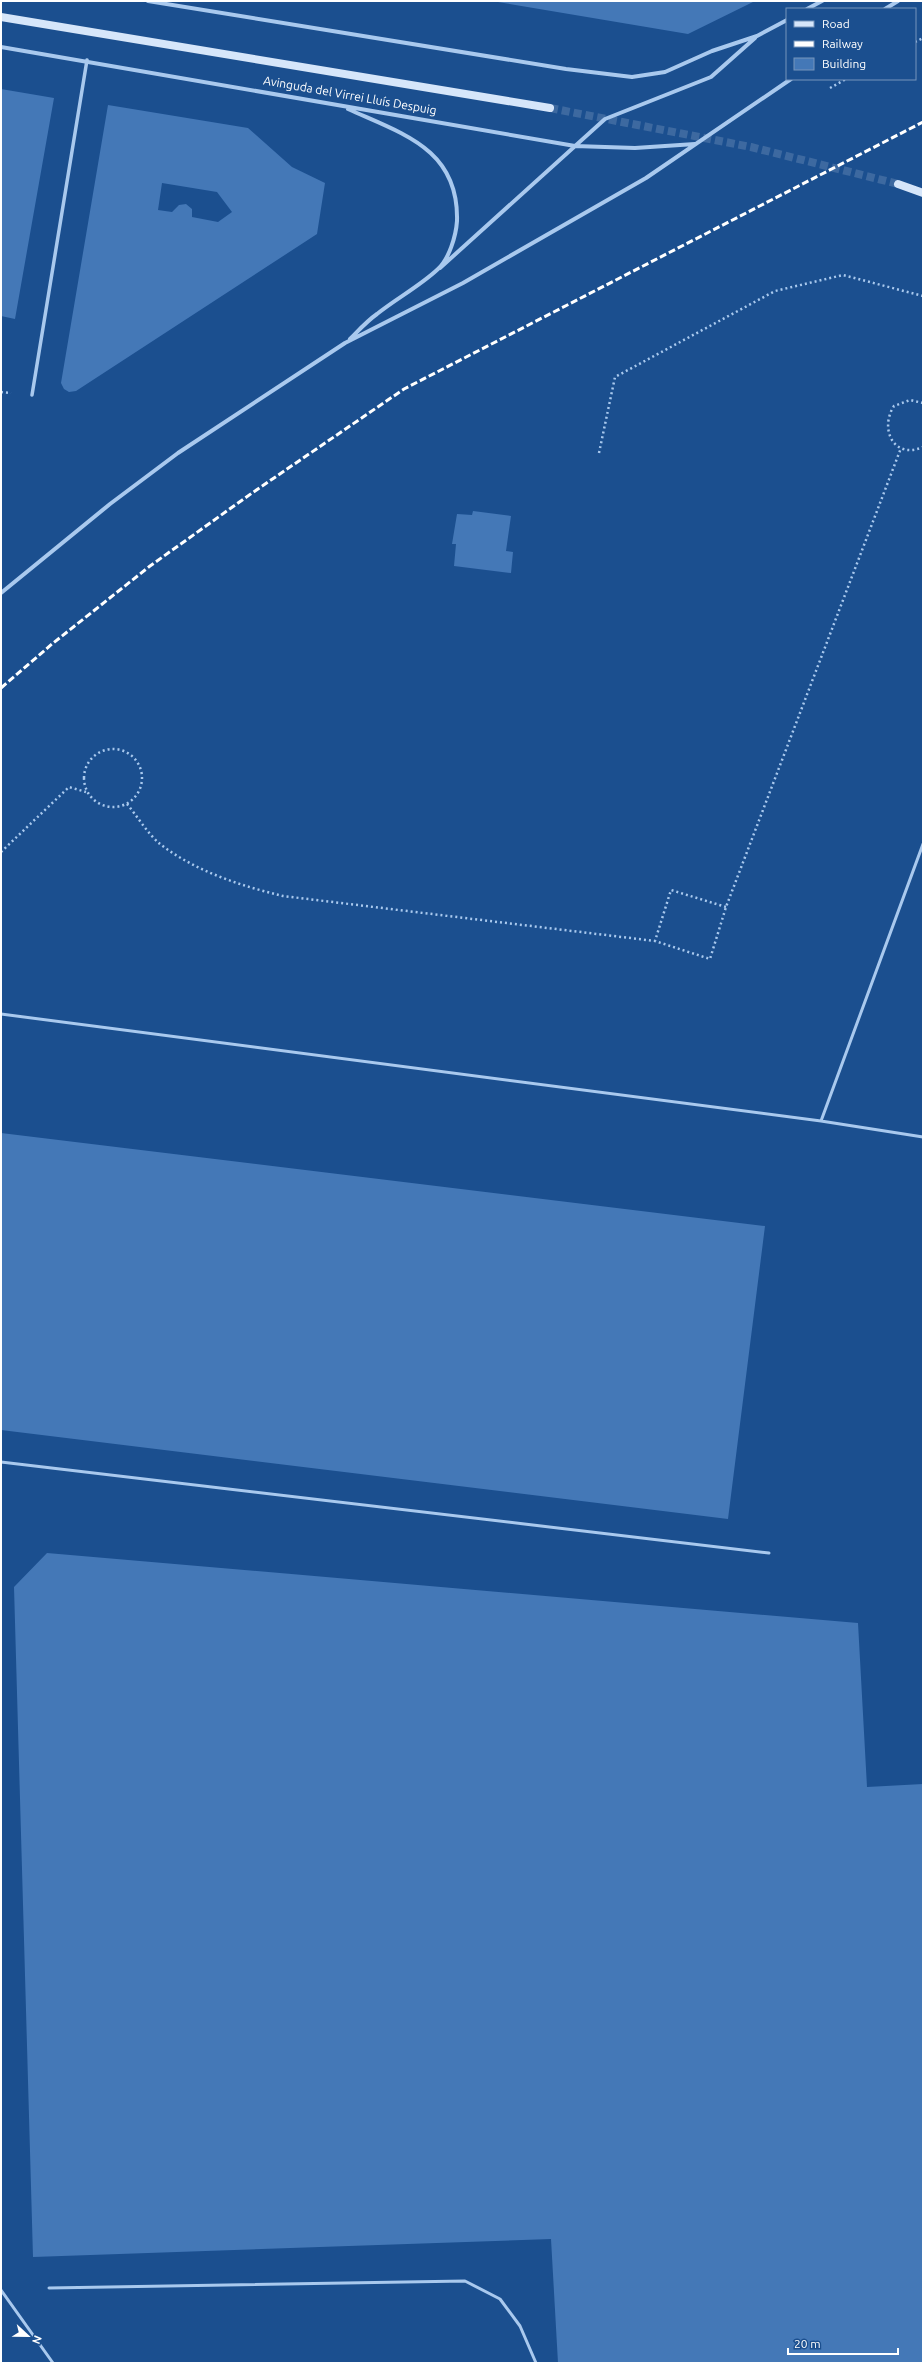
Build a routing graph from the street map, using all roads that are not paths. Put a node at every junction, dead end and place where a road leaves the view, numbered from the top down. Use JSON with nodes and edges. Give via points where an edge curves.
{"nodes":[{"id":1,"x":148,"y":1,"type":"edge"},
{"id":2,"x":822,"y":1,"type":"edge"},
{"id":3,"x":898,"y":1,"type":"edge"},
{"id":4,"x":809,"y":8,"type":"edge"},
{"id":5,"x":887,"y":8,"type":"edge"},
{"id":6,"x":1,"y":17,"type":"edge"},
{"id":7,"x":786,"y":21,"type":"edge"},
{"id":8,"x":757,"y":36,"type":"junction"},
{"id":9,"x":1,"y":47,"type":"edge"},
{"id":10,"x":87,"y":60,"type":"junction"},
{"id":11,"x":790,"y":80,"type":"edge"},
{"id":12,"x":341,"y":106,"type":"junction"},
{"id":13,"x":550,"y":108,"type":"tunnel mouth"},
{"id":14,"x":696,"y":144,"type":"junction"},
{"id":15,"x":575,"y":146,"type":"junction"},
{"id":16,"x":898,"y":184,"type":"tunnel mouth"},
{"id":17,"x":923,"y":193,"type":"edge"},
{"id":18,"x":440,"y":268,"type":"junction"},
{"id":19,"x":345,"y":343,"type":"junction"},
{"id":20,"x":32,"y":395,"type":"dead end"},
{"id":21,"x":1,"y":593,"type":"edge"},
{"id":22,"x":923,"y":844,"type":"edge"},
{"id":23,"x":1,"y":1014,"type":"edge"},
{"id":24,"x":821,"y":1120,"type":"junction"},
{"id":25,"x":923,"y":1137,"type":"edge"},
{"id":26,"x":1,"y":1462,"type":"edge"},
{"id":27,"x":769,"y":1553,"type":"dead end"},
{"id":28,"x":49,"y":2288,"type":"dead end"},
{"id":29,"x":1,"y":2290,"type":"edge"},
{"id":30,"x":53,"y":2363,"type":"edge"},
{"id":31,"x":536,"y":2363,"type":"edge"}],
"edges":[{"from":1,"to":8,"type":"street","via":[[580,71],[632,77],[665,72],[712,51]]},
{"from":2,"to":4,"type":"street"},
{"from":3,"to":5,"type":"street"},
{"from":6,"to":13,"type":"main road","name":"Avinguda del Virrei Lluís Despuig"},
{"from":7,"to":8,"type":"street"},
{"from":8,"to":15,"type":"street","via":[[711,77],[605,119]]},
{"from":9,"to":10,"type":"street","name":"Avinguda del Virrei Lluís Despuig"},
{"from":10,"to":12,"type":"street","name":"Avinguda del Virrei Lluís Despuig"},
{"from":10,"to":20,"type":"street"},
{"from":11,"to":14,"type":"street"},
{"from":12,"to":15,"type":"street","name":"Avinguda del Virrei Lluís Despuig"},
{"from":12,"to":18,"type":"street","via":[[418,142],[437,159],[447,174],[454,186],[457,227],[453,243]]},
{"from":14,"to":15,"type":"street","name":"Avinguda del Virrei Lluís Despuig","via":[[635,148]]},
{"from":14,"to":19,"type":"street","via":[[646,178],[550,234],[463,283]]},
{"from":15,"to":18,"type":"street"},
{"from":16,"to":17,"type":"main road"},
{"from":18,"to":19,"type":"street","via":[[376,314]]},
{"from":19,"to":21,"type":"street","via":[[178,453],[110,504]]},
{"from":22,"to":24,"type":"lane"},
{"from":23,"to":24,"type":"lane"},
{"from":24,"to":25,"type":"lane"},
{"from":26,"to":27,"type":"lane"},
{"from":28,"to":31,"type":"lane","via":[[465,2281],[500,2299],[520,2326]]},
{"from":29,"to":30,"type":"lane"}]}
